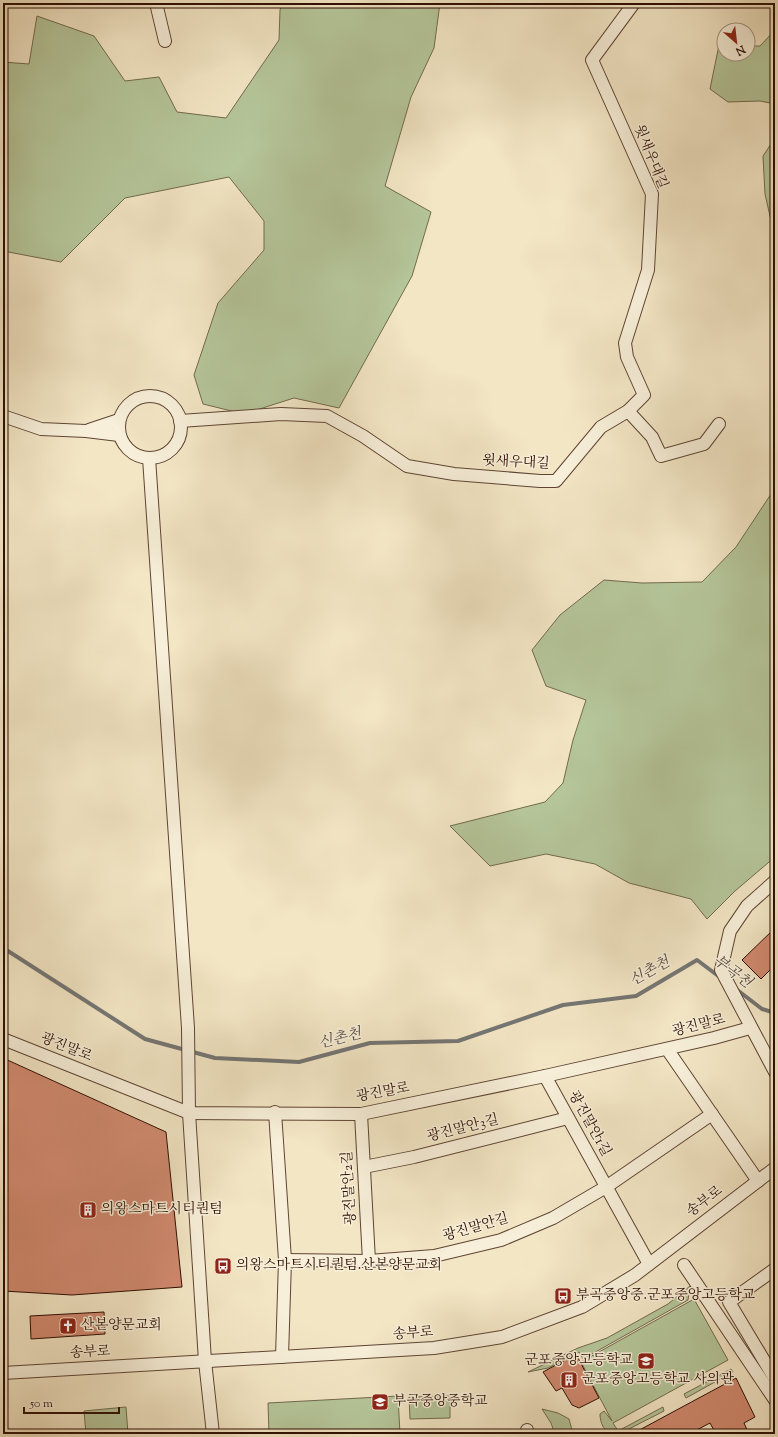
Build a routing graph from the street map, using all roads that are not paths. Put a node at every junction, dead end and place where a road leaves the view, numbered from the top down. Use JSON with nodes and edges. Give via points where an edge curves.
{"nodes":[{"id":1,"x":156,"y":3,"type":"edge"},
{"id":2,"x":634,"y":3,"type":"edge"},
{"id":3,"x":165,"y":41,"type":"dead end"},
{"id":4,"x":628,"y":411,"type":"junction"},
{"id":5,"x":3,"y":416,"type":"edge"},
{"id":6,"x":120,"y":420,"type":"junction"},
{"id":7,"x":180,"y":421,"type":"junction"},
{"id":8,"x":719,"y":424,"type":"dead end"},
{"id":9,"x":86,"y":431,"type":"junction"},
{"id":10,"x":119,"y":435,"type":"junction"},
{"id":11,"x":149,"y":458,"type":"junction"},
{"id":12,"x":775,"y":881,"type":"edge"},
{"id":13,"x":750,"y":1028,"type":"junction"},
{"id":14,"x":3,"y":1039,"type":"edge"},
{"id":15,"x":667,"y":1049,"type":"junction"},
{"id":16,"x":775,"y":1072,"type":"edge"},
{"id":17,"x":545,"y":1076,"type":"junction"},
{"id":18,"x":275,"y":1112,"type":"junction"},
{"id":19,"x":189,"y":1113,"type":"junction"},
{"id":20,"x":361,"y":1114,"type":"junction"},
{"id":21,"x":712,"y":1114,"type":"junction"},
{"id":22,"x":568,"y":1118,"type":"junction"},
{"id":23,"x":364,"y":1167,"type":"junction"},
{"id":24,"x":775,"y":1168,"type":"edge"},
{"id":25,"x":758,"y":1181,"type":"junction"},
{"id":26,"x":606,"y":1187,"type":"junction"},
{"id":27,"x":284,"y":1260,"type":"junction"},
{"id":28,"x":369,"y":1262,"type":"junction"},
{"id":29,"x":649,"y":1264,"type":"junction"},
{"id":30,"x":684,"y":1265,"type":"dead end"},
{"id":31,"x":775,"y":1269,"type":"edge"},
{"id":32,"x":282,"y":1357,"type":"junction"},
{"id":33,"x":205,"y":1361,"type":"junction"},
{"id":34,"x":3,"y":1373,"type":"edge"},
{"id":35,"x":775,"y":1379,"type":"edge"},
{"id":36,"x":775,"y":1400,"type":"edge"},
{"id":37,"x":213,"y":1434,"type":"edge"}],
"edges":[{"from":1,"to":3,"type":"street"},
{"from":2,"to":4,"type":"street","name":"윗새우대길","via":[[592,60],[652,194],[648,270],[625,343],[627,357],[644,395]]},
{"from":4,"to":7,"type":"street","name":"윗새우대길","via":[[601,427],[556,480],[540,481],[454,474],[407,466],[328,416],[281,414]]},
{"from":4,"to":8,"type":"street","via":[[652,437],[661,456],[704,444]]},
{"from":5,"to":9,"type":"street","via":[[41,429]]},
{"from":6,"to":7,"type":"street","via":[[127,405],[135,399],[156,396],[174,407]]},
{"from":6,"to":9,"type":"street"},
{"from":6,"to":10,"type":"street"},
{"from":7,"to":11,"type":"street","via":[[175,444],[168,452]]},
{"from":9,"to":10,"type":"street"},
{"from":10,"to":11,"type":"street","via":[[131,451]]},
{"from":11,"to":19,"type":"street","via":[[188,1028]]},
{"from":12,"to":13,"type":"street","via":[[746,906],[730,931],[721,970]]},
{"from":13,"to":15,"type":"street","name":"광진말로"},
{"from":13,"to":16,"type":"street"},
{"from":14,"to":19,"type":"street","name":"광진말로"},
{"from":15,"to":17,"type":"street","name":"광진말로"},
{"from":15,"to":21,"type":"street"},
{"from":17,"to":20,"type":"street","name":"광진말로"},
{"from":17,"to":22,"type":"street","name":"광진말안1길"},
{"from":18,"to":19,"type":"street","name":"광진말로"},
{"from":18,"to":20,"type":"street","name":"광진말로"},
{"from":18,"to":27,"type":"street"},
{"from":19,"to":33,"type":"street"},
{"from":20,"to":23,"type":"street","name":"광진말안2길"},
{"from":21,"to":25,"type":"street"},
{"from":21,"to":26,"type":"street","name":"광진말안길"},
{"from":22,"to":23,"type":"street","name":"광진말안3길"},
{"from":22,"to":26,"type":"street","name":"광진말안1길"},
{"from":23,"to":28,"type":"street","name":"광진말안2길"},
{"from":24,"to":25,"type":"street","name":"송부로"},
{"from":25,"to":29,"type":"street","name":"송부로"},
{"from":26,"to":28,"type":"street","name":"광진말안길","via":[[553,1218],[501,1240],[434,1256]]},
{"from":26,"to":29,"type":"street","name":"광진말안1길"},
{"from":27,"to":28,"type":"street","name":"광진말안길"},
{"from":27,"to":32,"type":"street"},
{"from":29,"to":32,"type":"street","name":"송부로","via":[[582,1307],[502,1337],[434,1348]]},
{"from":30,"to":36,"type":"street"},
{"from":31,"to":35,"type":"street","via":[[729,1302]]},
{"from":32,"to":33,"type":"street","name":"송부로"},
{"from":33,"to":34,"type":"street","name":"송부로"},
{"from":33,"to":37,"type":"street"}]}
